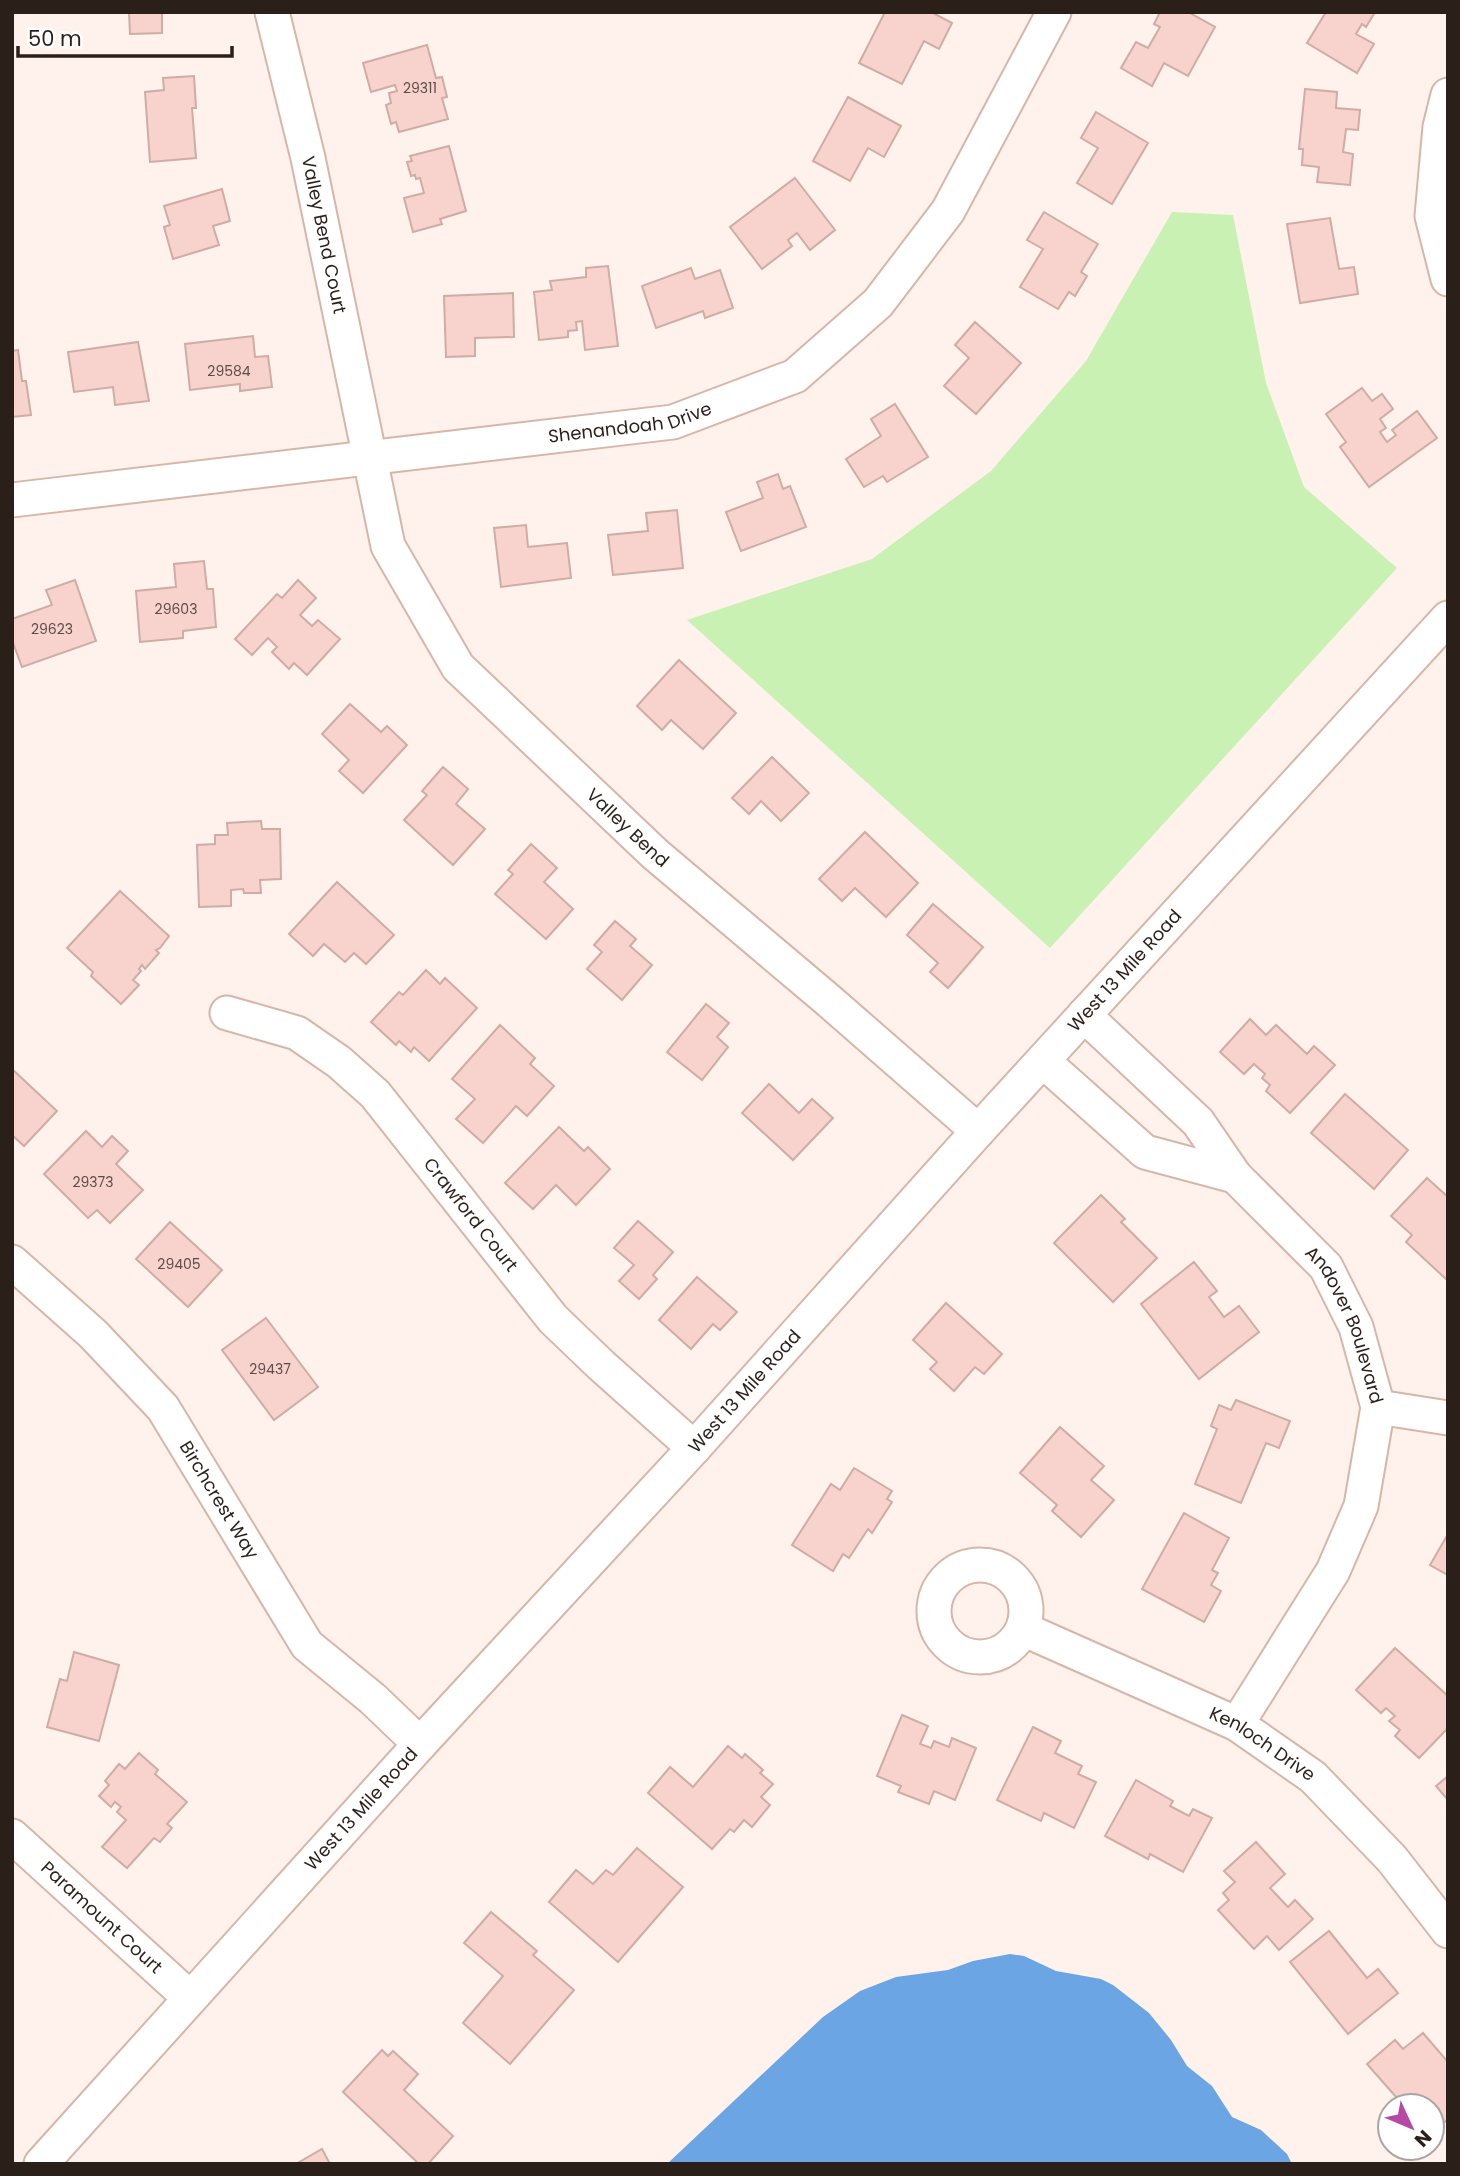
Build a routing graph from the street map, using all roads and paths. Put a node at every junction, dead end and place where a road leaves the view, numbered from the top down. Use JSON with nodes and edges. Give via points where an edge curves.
{"nodes":[{"id":1,"x":272,"y":12,"type":"edge"},
{"id":2,"x":1054,"y":12,"type":"edge"},
{"id":3,"x":1448,"y":95,"type":"edge"},
{"id":4,"x":1448,"y":279,"type":"edge"},
{"id":5,"x":371,"y":459,"type":"junction"},
{"id":6,"x":12,"y":500,"type":"edge"},
{"id":7,"x":1448,"y":618,"type":"edge"},
{"id":8,"x":227,"y":1013,"type":"dead end"},
{"id":9,"x":1084,"y":1015,"type":"junction"},
{"id":10,"x":1043,"y":1061,"type":"junction"},
{"id":11,"x":978,"y":1131,"type":"junction"},
{"id":12,"x":1235,"y":1175,"type":"junction"},
{"id":13,"x":12,"y":1262,"type":"edge"},
{"id":14,"x":1378,"y":1407,"type":"junction"},
{"id":15,"x":1448,"y":1418,"type":"edge"},
{"id":16,"x":694,"y":1448,"type":"junction"},
{"id":17,"x":1023,"y":1629,"type":"dead end"},
{"id":18,"x":1237,"y":1724,"type":"junction"},
{"id":19,"x":420,"y":1744,"type":"junction"},
{"id":20,"x":12,"y":1836,"type":"edge"},
{"id":21,"x":1448,"y":1931,"type":"edge"},
{"id":22,"x":190,"y":1998,"type":"junction"},
{"id":23,"x":41,"y":2164,"type":"edge"}],
"edges":[{"from":1,"to":5,"type":"street","name":"Valley Bend Court","via":[[308,158]]},
{"from":2,"to":5,"type":"street","name":"Shenandoah Drive","via":[[948,211],[878,303],[795,376],[673,422]]},
{"from":3,"to":4,"type":"street","via":[[1440,127],[1432,216]]},
{"from":5,"to":6,"type":"street","name":"Shenandoah Drive"},
{"from":5,"to":11,"type":"street","name":"Valley Bend","via":[[388,546],[458,667],[655,854]]},
{"from":7,"to":9,"type":"street","name":"West 13 Mile Road"},
{"from":8,"to":16,"type":"street","name":"Crawford Court","via":[[298,1033],[375,1094],[553,1319]]},
{"from":9,"to":10,"type":"street","name":"West 13 Mile Road"},
{"from":9,"to":12,"type":"street","name":"Andover Boulevard","via":[[1198,1122]]},
{"from":10,"to":11,"type":"street","name":"West 13 Mile Road"},
{"from":10,"to":12,"type":"street","via":[[1145,1152]]},
{"from":11,"to":16,"type":"street","name":"West 13 Mile Road"},
{"from":12,"to":14,"type":"street","name":"Andover Boulevard","via":[[1326,1267],[1356,1327]]},
{"from":13,"to":19,"type":"street","name":"Birchcrest Way","via":[[93,1335],[163,1408],[307,1645]]},
{"from":14,"to":15,"type":"street"},
{"from":14,"to":18,"type":"street","name":"Andover Boulevard","via":[[1362,1506],[1333,1572]]},
{"from":16,"to":19,"type":"street","name":"West 13 Mile Road"},
{"from":17,"to":18,"type":"street","name":"Kenloch Drive"},
{"from":18,"to":21,"type":"street","name":"Kenloch Drive","via":[[1313,1777],[1392,1859]]},
{"from":19,"to":22,"type":"street","name":"West 13 Mile Road"},
{"from":20,"to":22,"type":"street","name":"Paramount Court"},
{"from":22,"to":23,"type":"street","name":"West 13 Mile Road"}]}
